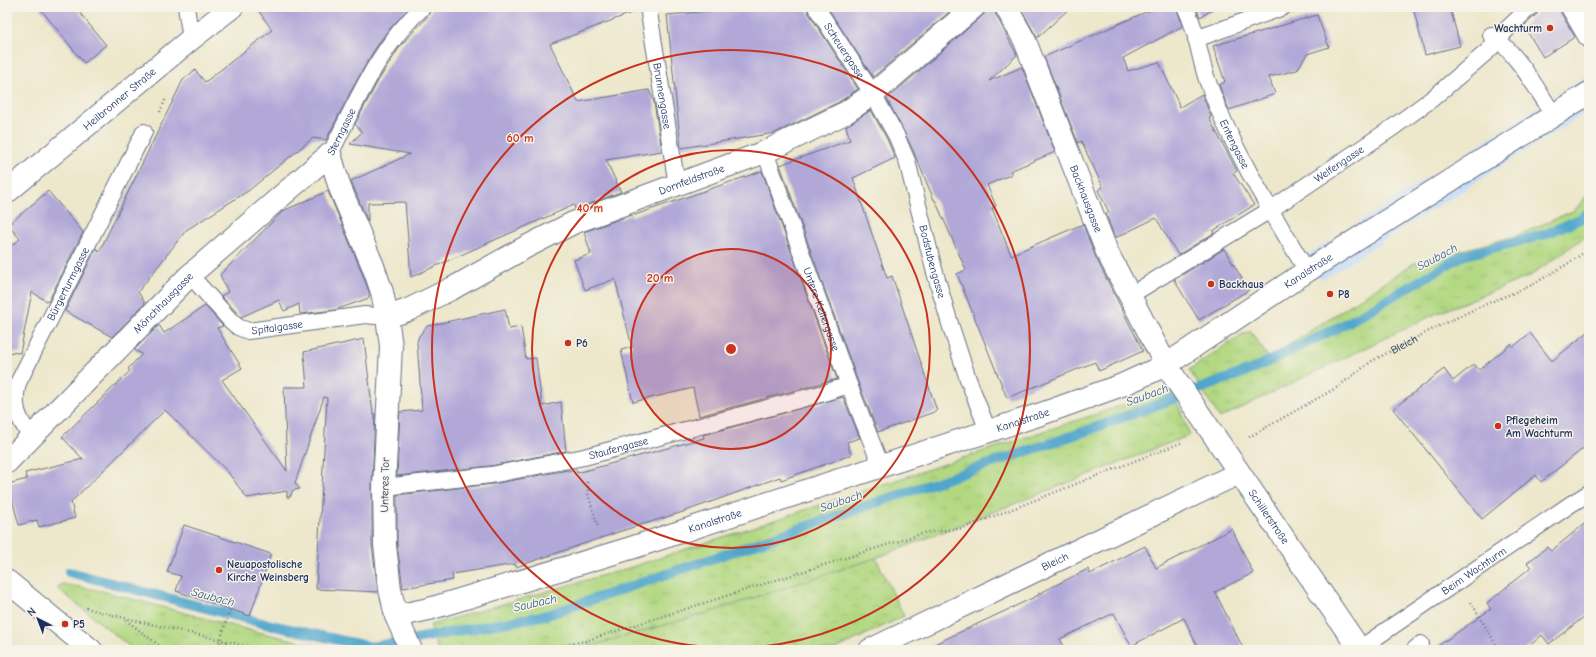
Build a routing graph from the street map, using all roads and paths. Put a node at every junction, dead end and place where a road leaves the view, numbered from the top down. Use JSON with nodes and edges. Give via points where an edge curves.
{"nodes":[{"id":1,"x":186,"y":7,"type":"edge"},
{"id":2,"x":232,"y":7,"type":"edge"},
{"id":3,"x":423,"y":7,"type":"edge"},
{"id":4,"x":648,"y":7,"type":"edge"},
{"id":5,"x":816,"y":7,"type":"edge"},
{"id":6,"x":974,"y":7,"type":"edge"},
{"id":7,"x":1006,"y":7,"type":"edge"},
{"id":8,"x":1185,"y":7,"type":"edge"},
{"id":9,"x":1283,"y":7,"type":"edge"},
{"id":10,"x":1530,"y":7,"type":"edge"},
{"id":11,"x":1572,"y":7,"type":"edge"},
{"id":12,"x":1589,"y":36,"type":"edge"},
{"id":13,"x":1494,"y":37,"type":"junction"},
{"id":14,"x":191,"y":39,"type":"junction"},
{"id":15,"x":1196,"y":39,"type":"junction"},
{"id":16,"x":1589,"y":93,"type":"edge"},
{"id":17,"x":873,"y":94,"type":"junction"},
{"id":18,"x":166,"y":99,"type":"dead end"},
{"id":19,"x":159,"y":115,"type":"dead end"},
{"id":20,"x":1554,"y":115,"type":"junction"},
{"id":21,"x":144,"y":132,"type":"dead end"},
{"id":22,"x":765,"y":152,"type":"junction"},
{"id":23,"x":330,"y":154,"type":"junction"},
{"id":24,"x":677,"y":185,"type":"junction"},
{"id":25,"x":7,"y":192,"type":"edge"},
{"id":26,"x":1270,"y":210,"type":"junction"},
{"id":27,"x":1589,"y":249,"type":"edge"},
{"id":28,"x":1307,"y":271,"type":"junction"},
{"id":29,"x":190,"y":275,"type":"junction"},
{"id":30,"x":1129,"y":296,"type":"junction"},
{"id":31,"x":387,"y":317,"type":"junction"},
{"id":32,"x":1166,"y":365,"type":"junction"},
{"id":33,"x":1179,"y":384,"type":"joint"},
{"id":34,"x":848,"y":385,"type":"junction"},
{"id":35,"x":1210,"y":429,"type":"junction"},
{"id":36,"x":988,"y":431,"type":"junction"},
{"id":37,"x":31,"y":437,"type":"junction"},
{"id":38,"x":1224,"y":451,"type":"junction"},
{"id":39,"x":584,"y":458,"type":"junction"},
{"id":40,"x":7,"y":462,"type":"edge"},
{"id":41,"x":881,"y":466,"type":"junction"},
{"id":42,"x":1239,"y":473,"type":"junction"},
{"id":43,"x":384,"y":487,"type":"junction"},
{"id":44,"x":1589,"y":493,"type":"edge"},
{"id":45,"x":606,"y":555,"type":"junction"},
{"id":46,"x":7,"y":581,"type":"edge"},
{"id":47,"x":1459,"y":581,"type":"junction"},
{"id":48,"x":80,"y":606,"type":"dead end"},
{"id":49,"x":230,"y":610,"type":"dead end"},
{"id":50,"x":124,"y":618,"type":"junction"},
{"id":51,"x":403,"y":633,"type":"edge"},
{"id":52,"x":221,"y":639,"type":"junction"},
{"id":53,"x":585,"y":641,"type":"junction"},
{"id":54,"x":91,"y":650,"type":"edge"},
{"id":55,"x":165,"y":650,"type":"edge"},
{"id":56,"x":217,"y":650,"type":"edge"},
{"id":57,"x":262,"y":650,"type":"edge"},
{"id":58,"x":542,"y":650,"type":"edge"},
{"id":59,"x":593,"y":650,"type":"edge"},
{"id":60,"x":870,"y":650,"type":"edge"},
{"id":61,"x":1359,"y":650,"type":"edge"},
{"id":62,"x":1499,"y":650,"type":"edge"}],
"edges":[{"from":1,"to":14,"type":"lane"},
{"from":2,"to":14,"type":"street","name":"Heilbronner Straße"},
{"from":3,"to":23,"type":"lane","name":"Sterngasse","via":[[391,42]]},
{"from":4,"to":24,"type":"lane","name":"Brunnengasse"},
{"from":5,"to":17,"type":"lane","name":"Scheuergasse"},
{"from":6,"to":17,"type":"street","name":"Dornfeldstraße"},
{"from":7,"to":30,"type":"street","name":"Backhausgasse","via":[[1024,42],[1107,252]]},
{"from":8,"to":15,"type":"lane","name":"Entengasse"},
{"from":9,"to":15,"type":"lane"},
{"from":10,"to":13,"type":"lane","name":"Welfengasse","via":[[1508,28]]},
{"from":11,"to":12,"type":"street"},
{"from":13,"to":20,"type":"lane","via":[[1516,60]]},
{"from":13,"to":26,"type":"lane","name":"Welfengasse","via":[[1489,50],[1433,98]]},
{"from":14,"to":25,"type":"street","name":"Heilbronner Straße"},
{"from":15,"to":26,"type":"lane","name":"Entengasse","via":[[1208,84],[1232,138]]},
{"from":16,"to":20,"type":"street","name":"Kanalstraße"},
{"from":17,"to":22,"type":"street","name":"Dornfeldstraße","via":[[845,113]]},
{"from":17,"to":36,"type":"lane","name":"Badstubengasse","via":[[907,161],[950,324]]},
{"from":18,"to":19,"type":"path"},
{"from":20,"to":28,"type":"street","name":"Kanalstraße"},
{"from":21,"to":37,"type":"lane","name":"Bürgerturmgasse","via":[[18,383],[15,394],[16,407],[20,420]]},
{"from":22,"to":24,"type":"street","name":"Dornfeldstraße"},
{"from":22,"to":34,"type":"lane","name":"Untere Keltergasse"},
{"from":23,"to":29,"type":"street","name":"Mönchhausgasse"},
{"from":23,"to":31,"type":"street","name":"Sterngasse","via":[[340,188],[374,266]]},
{"from":24,"to":31,"type":"street","name":"Dornfeldstraße","via":[[573,222],[453,288],[408,310]]},
{"from":26,"to":28,"type":"lane","name":"Entengasse"},
{"from":26,"to":30,"type":"lane","name":"Welfengasse"},
{"from":27,"to":38,"type":"path","name":"Bleich","via":[[1530,286],[1479,307],[1372,361],[1336,388]]},
{"from":28,"to":32,"type":"street","name":"Kanalstraße"},
{"from":29,"to":31,"type":"lane","name":"Spitalgasse","via":[[231,321],[248,331],[365,315]]},
{"from":29,"to":37,"type":"street","name":"Mönchhausgasse"},
{"from":30,"to":32,"type":"street","name":"Backhausgasse"},
{"from":31,"to":43,"type":"street","name":"Unteres Tor","via":[[391,346]]},
{"from":32,"to":33,"type":"street","name":"Backhausgasse"},
{"from":32,"to":36,"type":"street","name":"Kanalstraße","via":[[1122,385]]},
{"from":33,"to":35,"type":"street","name":"Schillerstraße"},
{"from":34,"to":39,"type":"lane","name":"Staufengasse"},
{"from":34,"to":41,"type":"lane","name":"Untere Keltergasse"},
{"from":35,"to":38,"type":"street","name":"Schillerstraße"},
{"from":35,"to":53,"type":"path","via":[[964,528],[924,533]]},
{"from":36,"to":41,"type":"street","name":"Kanalstraße"},
{"from":37,"to":40,"type":"street","name":"Mönchhausgasse"},
{"from":38,"to":42,"type":"street","name":"Schillerstraße"},
{"from":39,"to":43,"type":"lane","name":"Staufengasse","via":[[491,475]]},
{"from":39,"to":45,"type":"path","via":[[588,494]]},
{"from":41,"to":45,"type":"street","name":"Kanalstraße"},
{"from":42,"to":60,"type":"street","name":"Bleich"},
{"from":42,"to":61,"type":"street","name":"Schillerstraße"},
{"from":43,"to":51,"type":"street","name":"Unteres Tor","via":[[385,545],[390,589]]},
{"from":44,"to":47,"type":"lane","name":"Beim Wachturm"},
{"from":45,"to":51,"type":"street","name":"Kanalstraße","via":[[429,609]]},
{"from":46,"to":54,"type":"street"},
{"from":47,"to":61,"type":"lane","name":"Beim Wachturm"},
{"from":47,"to":62,"type":"path"},
{"from":48,"to":50,"type":"path"},
{"from":49,"to":52,"type":"path"},
{"from":50,"to":52,"type":"path"},
{"from":50,"to":55,"type":"path"},
{"from":52,"to":56,"type":"path"},
{"from":52,"to":57,"type":"path"},
{"from":53,"to":58,"type":"path"},
{"from":53,"to":59,"type":"path"}]}
